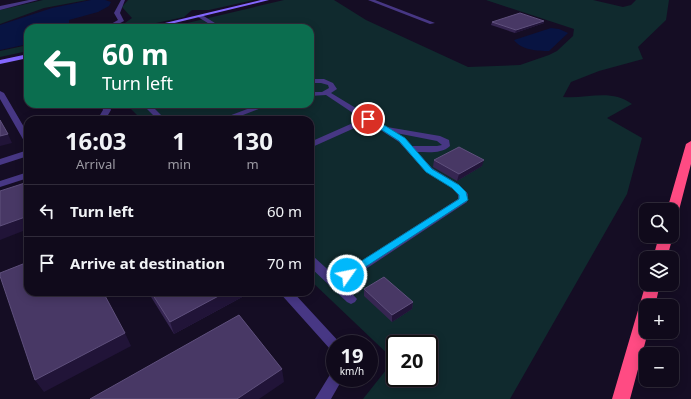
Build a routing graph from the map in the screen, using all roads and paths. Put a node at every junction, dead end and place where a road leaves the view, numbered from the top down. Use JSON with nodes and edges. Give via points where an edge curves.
{"nodes":[{"id":1,"x":36,"y":0,"type":"edge"},
{"id":2,"x":123,"y":0,"type":"edge"},
{"id":3,"x":267,"y":0,"type":"edge"},
{"id":4,"x":370,"y":0,"type":"edge"},
{"id":5,"x":0,"y":8,"type":"edge"},
{"id":6,"x":200,"y":16,"type":"junction"},
{"id":7,"x":432,"y":23,"type":"dead end"},
{"id":8,"x":115,"y":24,"type":"edge"},
{"id":9,"x":165,"y":24,"type":"edge"},
{"id":10,"x":213,"y":24,"type":"edge"},
{"id":11,"x":24,"y":57,"type":"edge"},
{"id":12,"x":0,"y":62,"type":"edge"},
{"id":13,"x":314,"y":81,"type":"edge"},
{"id":14,"x":0,"y":93,"type":"edge"},
{"id":15,"x":328,"y":93,"type":"junction"},
{"id":16,"x":314,"y":94,"type":"edge"},
{"id":17,"x":150,"y":108,"type":"edge"},
{"id":18,"x":256,"y":108,"type":"edge"},
{"id":19,"x":158,"y":116,"type":"edge"},
{"id":20,"x":234,"y":116,"type":"edge"},
{"id":21,"x":368,"y":119,"type":"junction"},
{"id":22,"x":383,"y":128,"type":"junction"},
{"id":23,"x":24,"y":134,"type":"edge"},
{"id":24,"x":314,"y":143,"type":"edge"},
{"id":25,"x":691,"y":144,"type":"edge"},
{"id":26,"x":412,"y":149,"type":"junction"},
{"id":27,"x":24,"y":154,"type":"edge"},
{"id":28,"x":0,"y":162,"type":"edge"},
{"id":29,"x":24,"y":176,"type":"edge"},
{"id":30,"x":0,"y":184,"type":"edge"},
{"id":31,"x":675,"y":203,"type":"edge"},
{"id":32,"x":314,"y":264,"type":"edge"},
{"id":33,"x":334,"y":284,"type":"junction"},
{"id":34,"x":289,"y":296,"type":"edge"},
{"id":35,"x":351,"y":299,"type":"dead end"},
{"id":36,"x":326,"y":335,"type":"edge"},
{"id":37,"x":639,"y":335,"type":"edge"},
{"id":38,"x":330,"y":387,"type":"edge"},
{"id":39,"x":323,"y":399,"type":"edge"},
{"id":40,"x":622,"y":399,"type":"edge"}],
"edges":[{"from":1,"to":5,"type":"lane"},
{"from":2,"to":8,"type":"lane","via":[[117,13],[121,21]]},
{"from":3,"to":6,"type":"main road"},
{"from":4,"to":7,"type":"lane"},
{"from":6,"to":9,"type":"main road"},
{"from":6,"to":10,"type":"lane"},
{"from":11,"to":12,"type":"main road"},
{"from":13,"to":15,"type":"lane","via":[[331,84],[333,89]]},
{"from":14,"to":23,"type":"lane"},
{"from":15,"to":16,"type":"lane"},
{"from":15,"to":21,"type":"lane"},
{"from":17,"to":19,"type":"lane"},
{"from":18,"to":20,"type":"lane"},
{"from":21,"to":22,"type":"lane"},
{"from":21,"to":24,"type":"lane"},
{"from":22,"to":26,"type":"lane"},
{"from":22,"to":26,"type":"lane","via":[[446,142],[446,146],[438,149]]},
{"from":25,"to":31,"type":"highway"},
{"from":26,"to":33,"type":"lane","via":[[429,170],[463,194],[463,200]]},
{"from":27,"to":28,"type":"lane"},
{"from":29,"to":30,"type":"lane"},
{"from":32,"to":33,"type":"lane"},
{"from":33,"to":35,"type":"lane"},
{"from":34,"to":36,"type":"lane"},
{"from":37,"to":40,"type":"highway"},
{"from":38,"to":39,"type":"lane"}]}
